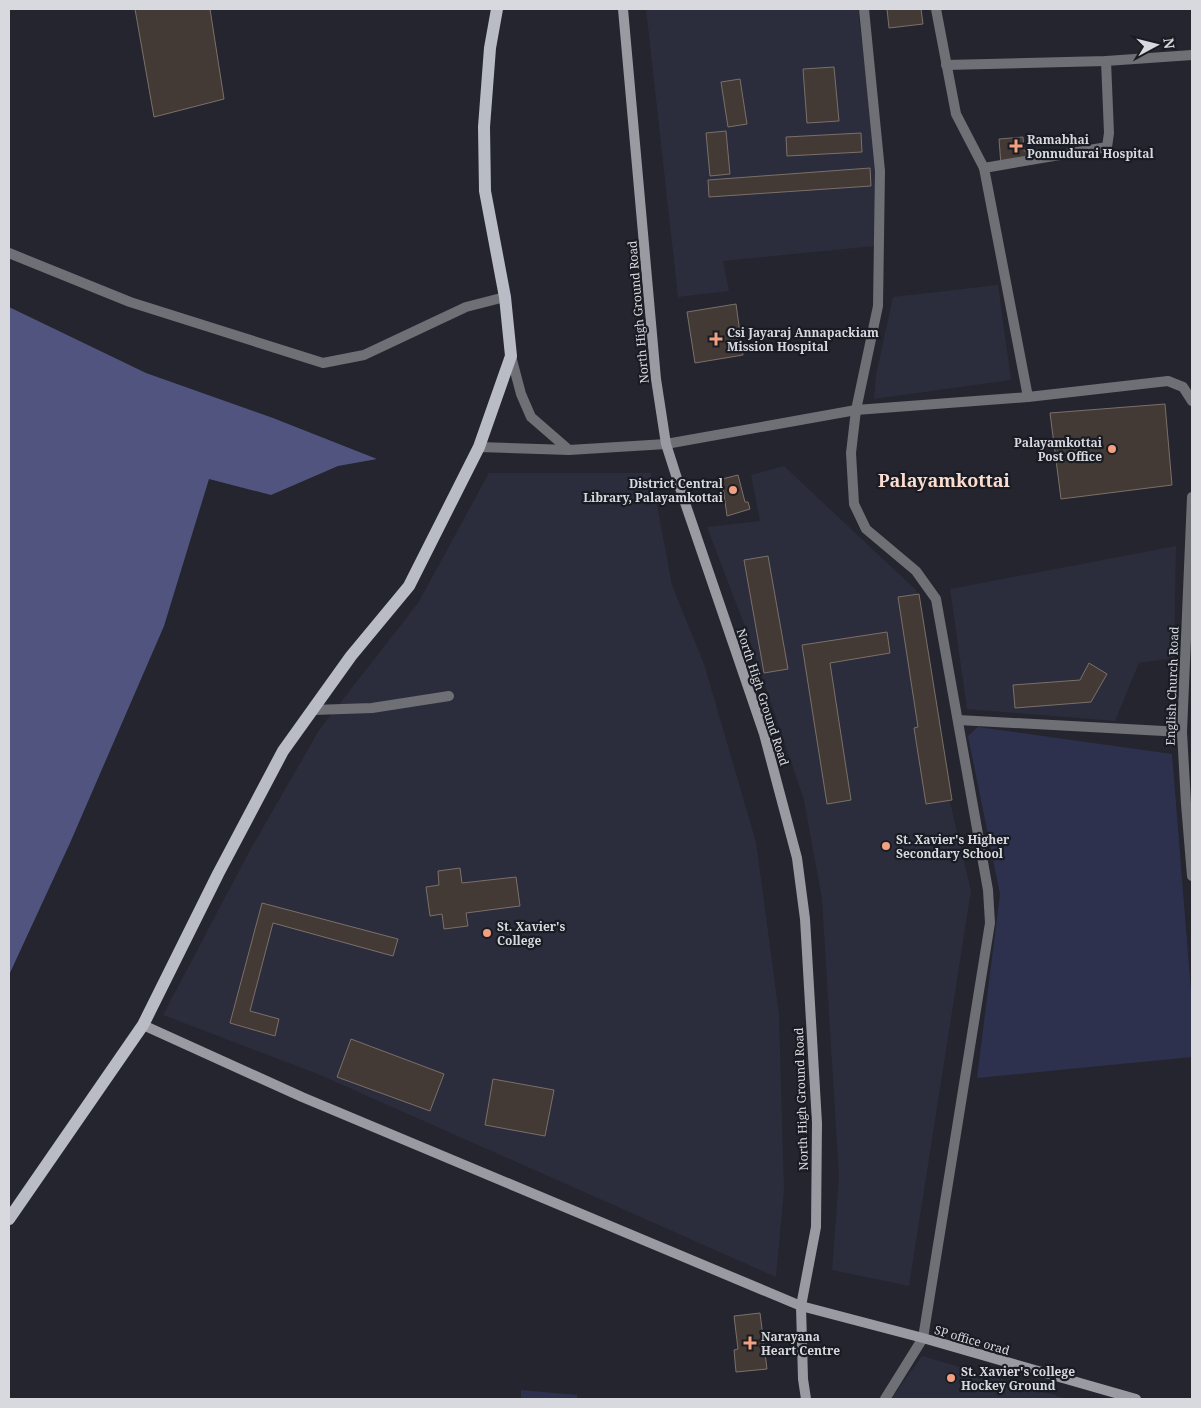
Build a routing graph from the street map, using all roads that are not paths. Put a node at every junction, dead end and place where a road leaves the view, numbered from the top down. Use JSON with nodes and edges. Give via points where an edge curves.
{"nodes":[{"id":1,"x":497,"y":9,"type":"edge"},
{"id":2,"x":623,"y":9,"type":"edge"},
{"id":3,"x":864,"y":9,"type":"edge"},
{"id":4,"x":936,"y":9,"type":"edge"},
{"id":5,"x":1192,"y":55,"type":"edge"},
{"id":6,"x":1106,"y":61,"type":"junction"},
{"id":7,"x":946,"y":65,"type":"junction"},
{"id":8,"x":984,"y":168,"type":"junction"},
{"id":9,"x":9,"y":253,"type":"edge"},
{"id":10,"x":505,"y":297,"type":"junction"},
{"id":11,"x":510,"y":356,"type":"junction"},
{"id":12,"x":1028,"y":397,"type":"junction"},
{"id":13,"x":1192,"y":401,"type":"edge"},
{"id":14,"x":856,"y":410,"type":"junction"},
{"id":15,"x":666,"y":444,"type":"junction"},
{"id":16,"x":479,"y":447,"type":"junction"},
{"id":17,"x":569,"y":450,"type":"junction"},
{"id":18,"x":1192,"y":497,"type":"edge"},
{"id":19,"x":449,"y":696,"type":"dead end"},
{"id":20,"x":313,"y":710,"type":"junction"},
{"id":21,"x":958,"y":720,"type":"junction"},
{"id":22,"x":1182,"y":732,"type":"junction"},
{"id":23,"x":1187,"y":747,"type":"edge"},
{"id":24,"x":1192,"y":876,"type":"edge"},
{"id":25,"x":142,"y":1025,"type":"junction"},
{"id":26,"x":9,"y":1219,"type":"edge"},
{"id":27,"x":801,"y":1306,"type":"junction"},
{"id":28,"x":923,"y":1338,"type":"junction"},
{"id":29,"x":806,"y":1399,"type":"edge"},
{"id":30,"x":885,"y":1399,"type":"edge"},
{"id":31,"x":1136,"y":1399,"type":"edge"}],
"edges":[{"from":1,"to":10,"type":"main road","via":[[490,48],[484,127],[485,191]]},
{"from":2,"to":15,"type":"main road","name":"North High Ground Road","via":[[656,379]]},
{"from":3,"to":14,"type":"street","via":[[880,171],[878,306]]},
{"from":4,"to":7,"type":"street"},
{"from":5,"to":6,"type":"street"},
{"from":6,"to":7,"type":"street"},
{"from":6,"to":8,"type":"street","via":[[1107,148]]},
{"from":7,"to":8,"type":"street","via":[[956,114]]},
{"from":8,"to":12,"type":"street"},
{"from":9,"to":10,"type":"street","via":[[130,302],[323,363],[364,355],[466,307]]},
{"from":10,"to":11,"type":"main road"},
{"from":11,"to":16,"type":"main road"},
{"from":11,"to":17,"type":"street","via":[[531,417]]},
{"from":12,"to":13,"type":"street","via":[[1168,381],[1184,387]]},
{"from":12,"to":14,"type":"street"},
{"from":14,"to":15,"type":"street"},
{"from":14,"to":21,"type":"street","via":[[851,453],[854,504],[866,529],[916,571],[936,599]]},
{"from":15,"to":17,"type":"street"},
{"from":15,"to":27,"type":"main road","name":"North High Ground Road","via":[[764,734],[797,858],[805,919],[817,1123],[816,1227]]},
{"from":16,"to":17,"type":"street"},
{"from":16,"to":20,"type":"main road","via":[[409,586],[351,656]]},
{"from":18,"to":22,"type":"street","name":"English Church Road"},
{"from":19,"to":20,"type":"street","via":[[372,708]]},
{"from":20,"to":25,"type":"main road","via":[[283,751]]},
{"from":21,"to":22,"type":"street"},
{"from":21,"to":28,"type":"street","via":[[988,890],[990,923]]},
{"from":22,"to":23,"type":"street","name":"English Church Road"},
{"from":23,"to":24,"type":"street","name":"English Church Road","via":[[1186,804]]},
{"from":25,"to":26,"type":"main road"},
{"from":25,"to":27,"type":"main road","name":"SP office orad","via":[[311,1101]]},
{"from":27,"to":28,"type":"main road","name":"SP office orad"},
{"from":27,"to":29,"type":"main road","name":"North High Ground Road"},
{"from":28,"to":30,"type":"street"},
{"from":28,"to":31,"type":"main road","name":"SP office orad"}]}
